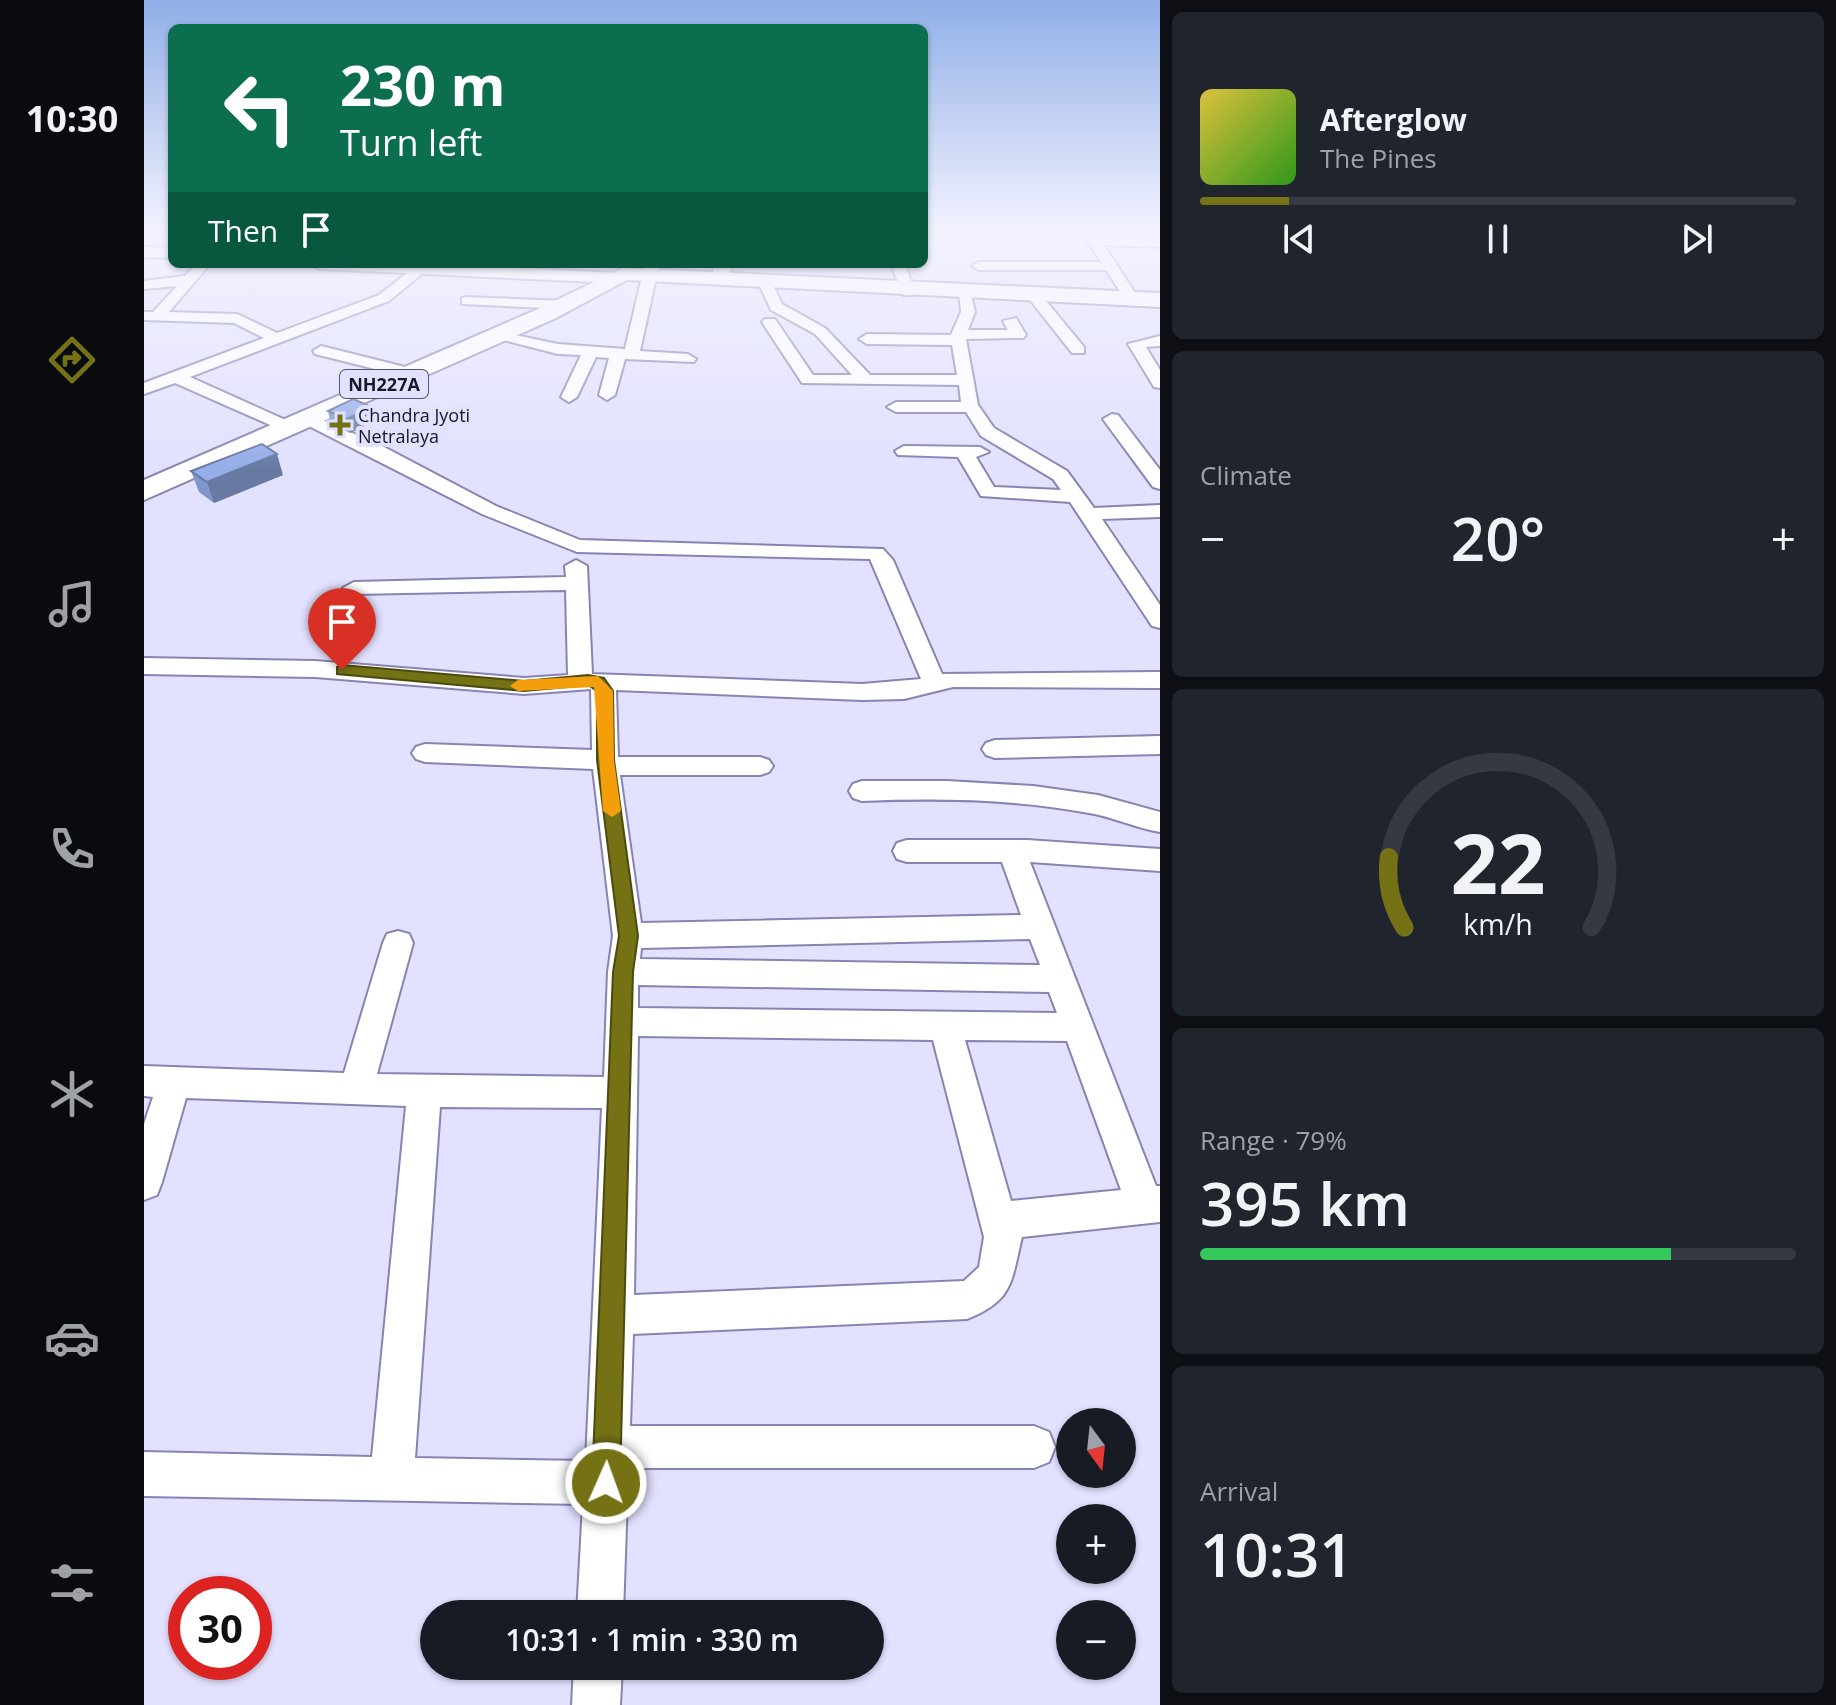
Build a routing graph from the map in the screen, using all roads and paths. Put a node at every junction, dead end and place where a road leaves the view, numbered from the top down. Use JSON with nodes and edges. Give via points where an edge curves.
{"nodes":[{"id":1,"x":354,"y":310,"type":"edge"},
{"id":2,"x":556,"y":310,"type":"edge"},
{"id":3,"x":639,"y":310,"type":"edge"},
{"id":4,"x":781,"y":310,"type":"edge"},
{"id":5,"x":967,"y":310,"type":"edge"},
{"id":6,"x":1045,"y":310,"type":"edge"},
{"id":7,"x":150,"y":316,"type":"edge"},
{"id":8,"x":1011,"y":321,"type":"dead end"},
{"id":9,"x":770,"y":322,"type":"dead end"},
{"id":10,"x":496,"y":336,"type":"junction"},
{"id":11,"x":959,"y":337,"type":"junction"},
{"id":12,"x":277,"y":339,"type":"junction"},
{"id":13,"x":867,"y":339,"type":"dead end"},
{"id":14,"x":1160,"y":341,"type":"edge"},
{"id":15,"x":1078,"y":350,"type":"dead end"},
{"id":16,"x":321,"y":351,"type":"dead end"},
{"id":17,"x":590,"y":353,"type":"junction"},
{"id":18,"x":624,"y":356,"type":"junction"},
{"id":19,"x":688,"y":359,"type":"dead end"},
{"id":20,"x":411,"y":373,"type":"junction"},
{"id":21,"x":864,"y":378,"type":"junction"},
{"id":22,"x":968,"y":380,"type":"junction"},
{"id":23,"x":156,"y":383,"type":"edge"},
{"id":24,"x":1160,"y":383,"type":"edge"},
{"id":25,"x":607,"y":395,"type":"dead end"},
{"id":26,"x":569,"y":397,"type":"dead end"},
{"id":27,"x":970,"y":405,"type":"junction"},
{"id":28,"x":896,"y":407,"type":"dead end"},
{"id":29,"x":1112,"y":419,"type":"dead end"},
{"id":30,"x":297,"y":422,"type":"junction"},
{"id":31,"x":1017,"y":449,"type":"junction"},
{"id":32,"x":904,"y":451,"type":"dead end"},
{"id":33,"x":964,"y":452,"type":"junction"},
{"id":34,"x":1160,"y":483,"type":"edge"},
{"id":35,"x":144,"y":491,"type":"edge"},
{"id":36,"x":1082,"y":505,"type":"junction"},
{"id":37,"x":1160,"y":511,"type":"edge"},
{"id":38,"x":577,"y":546,"type":"junction"},
{"id":39,"x":575,"y":583,"type":"junction"},
{"id":40,"x":354,"y":588,"type":"dead end"},
{"id":41,"x":1160,"y":621,"type":"edge"},
{"id":42,"x":144,"y":666,"type":"edge"},
{"id":43,"x":1160,"y":680,"type":"edge"},
{"id":44,"x":589,"y":681,"type":"junction"},
{"id":45,"x":934,"y":682,"type":"junction"},
{"id":46,"x":1160,"y":745,"type":"edge"},
{"id":47,"x":995,"y":749,"type":"dead end"},
{"id":48,"x":425,"y":753,"type":"dead end"},
{"id":49,"x":606,"y":763,"type":"junction"},
{"id":50,"x":760,"y":766,"type":"dead end"},
{"id":51,"x":862,"y":791,"type":"dead end"},
{"id":52,"x":1160,"y":822,"type":"edge"},
{"id":53,"x":907,"y":851,"type":"dead end"},
{"id":54,"x":1012,"y":851,"type":"junction"},
{"id":55,"x":1160,"y":860,"type":"edge"},
{"id":56,"x":1041,"y":927,"type":"junction"},
{"id":57,"x":628,"y":936,"type":"junction"},
{"id":58,"x":398,"y":943,"type":"dead end"},
{"id":59,"x":623,"y":972,"type":"junction"},
{"id":60,"x":1058,"y":979,"type":"junction"},
{"id":61,"x":623,"y":1022,"type":"junction"},
{"id":62,"x":945,"y":1025,"type":"junction"},
{"id":63,"x":1076,"y":1027,"type":"junction"},
{"id":64,"x":159,"y":1081,"type":"edge"},
{"id":65,"x":356,"y":1089,"type":"junction"},
{"id":66,"x":424,"y":1091,"type":"junction"},
{"id":67,"x":620,"y":1093,"type":"junction"},
{"id":68,"x":144,"y":1182,"type":"edge"},
{"id":69,"x":1153,"y":1205,"type":"edge"},
{"id":70,"x":1002,"y":1235,"type":"junction"},
{"id":71,"x":614,"y":1315,"type":"junction"},
{"id":72,"x":1034,"y":1447,"type":"dead end"},
{"id":73,"x":607,"y":1465,"type":"junction"},
{"id":74,"x":144,"y":1474,"type":"edge"},
{"id":75,"x":392,"y":1479,"type":"junction"},
{"id":76,"x":601,"y":1600,"type":"edge"},
{"id":77,"x":597,"y":1680,"type":"edge"},
{"id":78,"x":596,"y":1705,"type":"edge"}],
"edges":[{"from":1,"to":12,"type":"street"},
{"from":2,"to":10,"type":"highway","number":"NH227A"},
{"from":3,"to":18,"type":"street"},
{"from":4,"to":21,"type":"street","via":[[820,331]]},
{"from":5,"to":11,"type":"street"},
{"from":6,"to":15,"type":"street"},
{"from":7,"to":12,"type":"street","via":[[237,319]]},
{"from":8,"to":11,"type":"street","via":[[1018,335]]},
{"from":9,"to":21,"type":"street","via":[[804,378]]},
{"from":10,"to":17,"type":"street"},
{"from":10,"to":20,"type":"highway","number":"NH227A"},
{"from":11,"to":13,"type":"street"},
{"from":11,"to":22,"type":"street"},
{"from":12,"to":23,"type":"street"},
{"from":14,"to":24,"type":"street","via":[[1136,344]]},
{"from":16,"to":20,"type":"street"},
{"from":17,"to":18,"type":"street"},
{"from":17,"to":26,"type":"street"},
{"from":18,"to":19,"type":"street"},
{"from":18,"to":25,"type":"street"},
{"from":20,"to":30,"type":"highway","number":"NH227A"},
{"from":21,"to":22,"type":"street"},
{"from":22,"to":27,"type":"street"},
{"from":23,"to":30,"type":"street"},
{"from":27,"to":28,"type":"street"},
{"from":27,"to":31,"type":"street","via":[[987,432]]},
{"from":29,"to":34,"type":"street"},
{"from":30,"to":35,"type":"highway","number":"NH227A"},
{"from":30,"to":38,"type":"street"},
{"from":31,"to":33,"type":"street"},
{"from":31,"to":36,"type":"street","via":[[1051,468]]},
{"from":32,"to":33,"type":"street"},
{"from":33,"to":36,"type":"street","via":[[988,492]]},
{"from":36,"to":37,"type":"street"},
{"from":36,"to":41,"type":"street"},
{"from":38,"to":39,"type":"street"},
{"from":38,"to":45,"type":"street","via":[[876,553]]},
{"from":39,"to":40,"type":"street"},
{"from":39,"to":44,"type":"street"},
{"from":42,"to":44,"type":"street","via":[[315,669],[524,686]]},
{"from":43,"to":45,"type":"street","via":[[999,677]]},
{"from":44,"to":45,"type":"street","via":[[862,692],[904,691]]},
{"from":44,"to":49,"type":"street","via":[[605,691]]},
{"from":46,"to":47,"type":"street"},
{"from":48,"to":49,"type":"street"},
{"from":49,"to":50,"type":"street"},
{"from":49,"to":57,"type":"street"},
{"from":51,"to":52,"type":"street","via":[[923,789],[1064,799]]},
{"from":53,"to":54,"type":"street"},
{"from":54,"to":55,"type":"street"},
{"from":54,"to":56,"type":"street"},
{"from":56,"to":57,"type":"street"},
{"from":56,"to":60,"type":"street"},
{"from":57,"to":59,"type":"street"},
{"from":58,"to":65,"type":"street"},
{"from":59,"to":60,"type":"street"},
{"from":59,"to":61,"type":"street"},
{"from":60,"to":63,"type":"street"},
{"from":61,"to":62,"type":"street"},
{"from":61,"to":67,"type":"street"},
{"from":62,"to":63,"type":"street"},
{"from":62,"to":70,"type":"street"},
{"from":63,"to":69,"type":"street"},
{"from":64,"to":65,"type":"street"},
{"from":64,"to":68,"type":"street"},
{"from":65,"to":66,"type":"street"},
{"from":66,"to":67,"type":"street"},
{"from":66,"to":75,"type":"street"},
{"from":67,"to":71,"type":"street"},
{"from":69,"to":70,"type":"street","via":[[1010,1220]]},
{"from":70,"to":71,"type":"street","via":[[996,1281],[967,1300]]},
{"from":71,"to":73,"type":"street"},
{"from":72,"to":73,"type":"street"},
{"from":73,"to":75,"type":"street"},
{"from":73,"to":76,"type":"street"},
{"from":74,"to":75,"type":"street"},
{"from":77,"to":78,"type":"street"}]}
